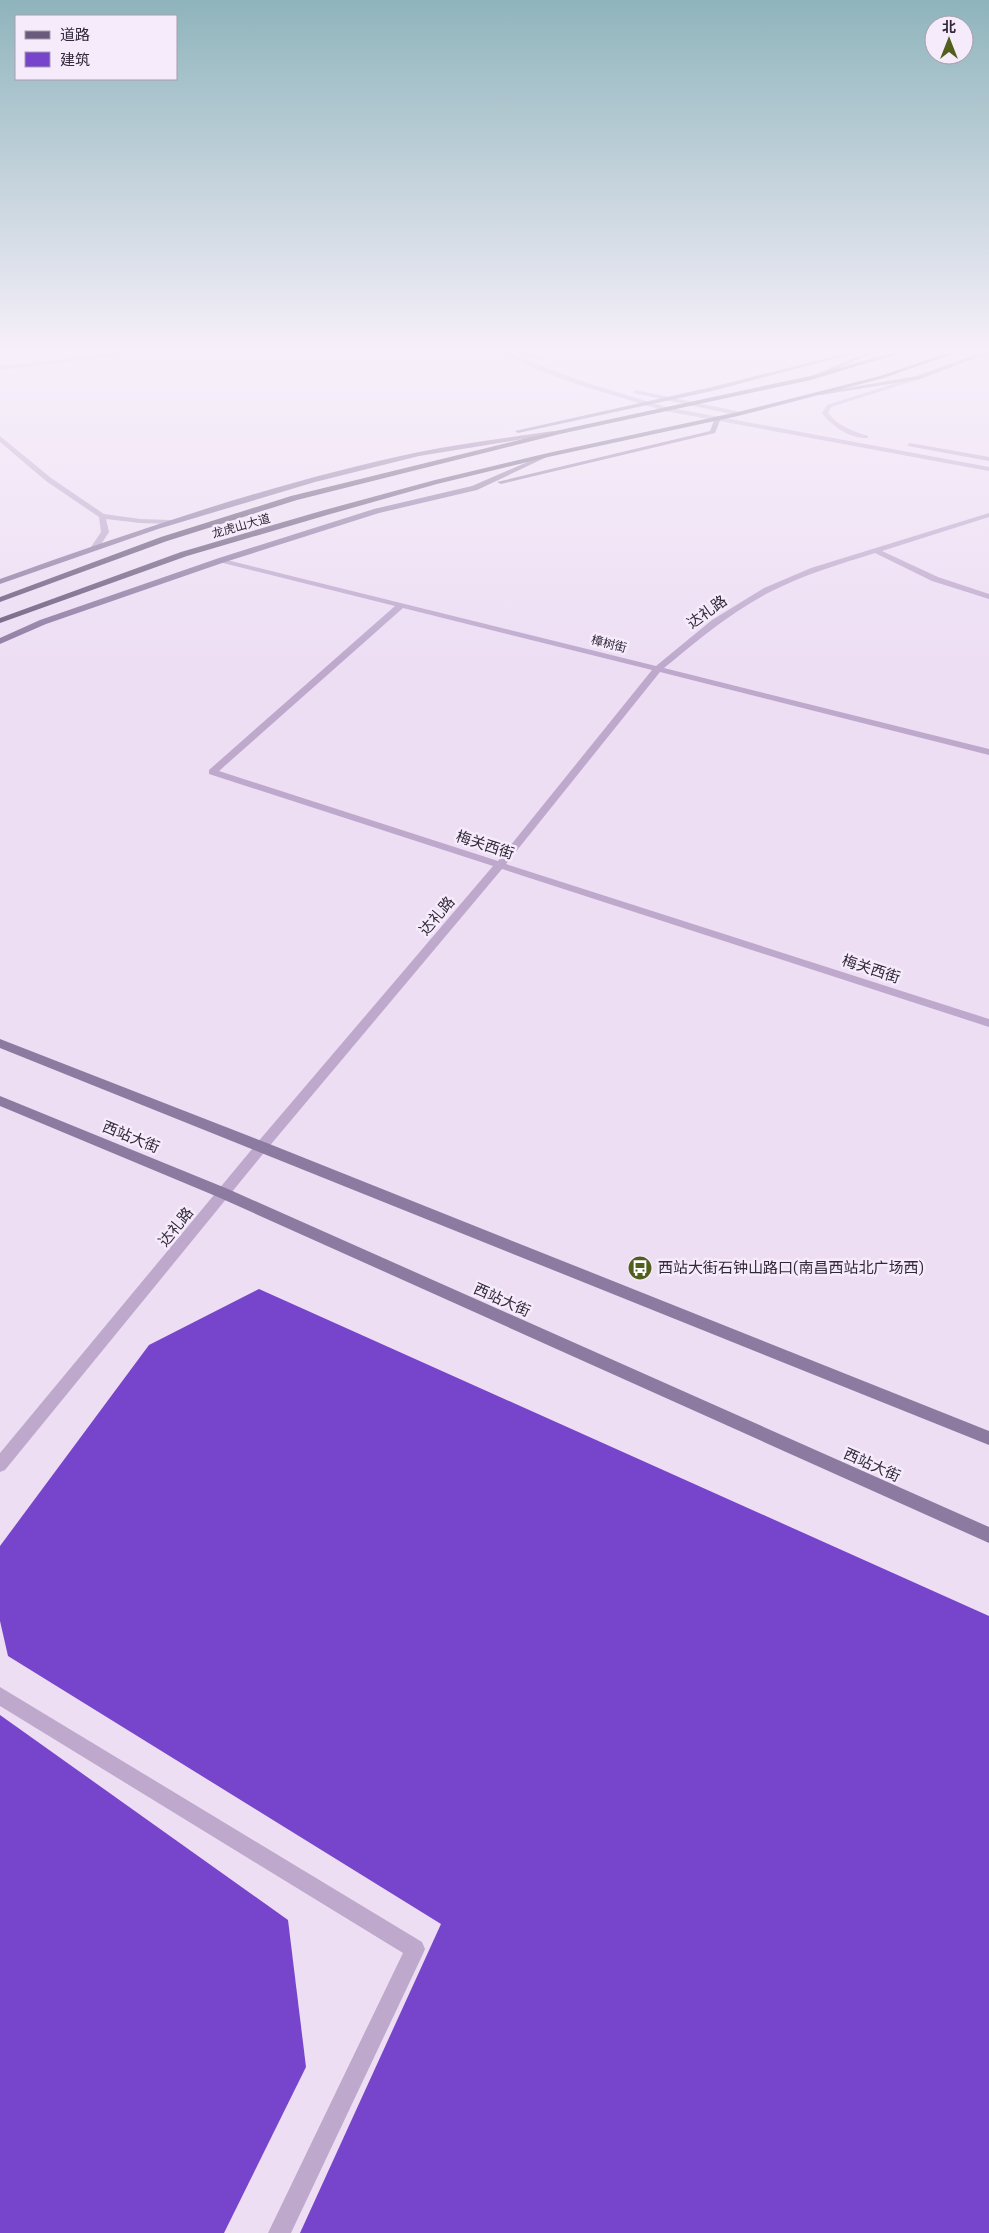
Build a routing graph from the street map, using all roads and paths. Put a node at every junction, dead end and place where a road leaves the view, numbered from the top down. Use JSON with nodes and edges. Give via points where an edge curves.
{"nodes":[{"id":1,"x":17,"y":455,"type":"edge"},
{"id":2,"x":414,"y":455,"type":"edge"},
{"id":3,"x":466,"y":455,"type":"edge"},
{"id":4,"x":548,"y":455,"type":"joint"},
{"id":5,"x":614,"y":455,"type":"edge"},
{"id":6,"x":916,"y":455,"type":"edge"},
{"id":7,"x":968,"y":455,"type":"edge"},
{"id":8,"x":989,"y":459,"type":"edge"},
{"id":9,"x":989,"y":469,"type":"edge"},
{"id":10,"x":474,"y":488,"type":"junction"},
{"id":11,"x":989,"y":515,"type":"edge"},
{"id":12,"x":102,"y":516,"type":"junction"},
{"id":13,"x":171,"y":522,"type":"junction"},
{"id":14,"x":95,"y":547,"type":"junction"},
{"id":15,"x":874,"y":550,"type":"junction"},
{"id":16,"x":222,"y":560,"type":"junction"},
{"id":17,"x":0,"y":582,"type":"edge"},
{"id":18,"x":989,"y":597,"type":"edge"},
{"id":19,"x":0,"y":600,"type":"edge"},
{"id":20,"x":401,"y":605,"type":"junction"},
{"id":21,"x":0,"y":621,"type":"edge"},
{"id":22,"x":0,"y":641,"type":"edge"},
{"id":23,"x":658,"y":669,"type":"junction"},
{"id":24,"x":989,"y":752,"type":"edge"},
{"id":25,"x":499,"y":866,"type":"junction"},
{"id":26,"x":989,"y":1023,"type":"edge"},
{"id":27,"x":0,"y":1043,"type":"edge"},
{"id":28,"x":0,"y":1101,"type":"edge"},
{"id":29,"x":262,"y":1146,"type":"junction"},
{"id":30,"x":223,"y":1193,"type":"junction"},
{"id":31,"x":989,"y":1438,"type":"edge"},
{"id":32,"x":0,"y":1465,"type":"edge"},
{"id":33,"x":989,"y":1535,"type":"edge"},
{"id":34,"x":0,"y":1696,"type":"edge"},
{"id":35,"x":279,"y":2233,"type":"edge"}],
"edges":[{"from":1,"to":12,"type":"street"},
{"from":2,"to":13,"type":"main road","via":[[255,495]]},
{"from":3,"to":19,"type":"main road","name":"龙虎山大道","via":[[294,498],[164,539]]},
{"from":4,"to":10,"type":"main road"},
{"from":4,"to":21,"type":"main road","name":"龙虎山大道","via":[[435,482],[184,554]]},
{"from":5,"to":10,"type":"main road"},
{"from":6,"to":9,"type":"street"},
{"from":7,"to":8,"type":"street"},
{"from":10,"to":16,"type":"main road","via":[[377,511]]},
{"from":11,"to":15,"type":"street","name":"达礼路"},
{"from":12,"to":13,"type":"street"},
{"from":12,"to":14,"type":"street","via":[[104,532]]},
{"from":13,"to":14,"type":"main road"},
{"from":14,"to":17,"type":"main road"},
{"from":15,"to":18,"type":"street","via":[[935,579]]},
{"from":15,"to":23,"type":"street","name":"达礼路","via":[[767,590],[715,622]]},
{"from":16,"to":20,"type":"street","name":"樟树街"},
{"from":16,"to":22,"type":"main road","via":[[43,622]]},
{"from":20,"to":23,"type":"street","name":"樟树街"},
{"from":20,"to":25,"type":"street","name":"梅关西街","via":[[212,772]]},
{"from":23,"to":24,"type":"street","name":"樟树街"},
{"from":23,"to":25,"type":"street","name":"达礼路"},
{"from":25,"to":26,"type":"street","name":"梅关西街"},
{"from":25,"to":29,"type":"street","name":"达礼路"},
{"from":27,"to":29,"type":"main road"},
{"from":28,"to":30,"type":"main road","name":"西站大街"},
{"from":29,"to":30,"type":"street","name":"达礼路"},
{"from":29,"to":31,"type":"main road"},
{"from":30,"to":32,"type":"street","name":"达礼路"},
{"from":30,"to":33,"type":"main road","name":"西站大街"},
{"from":34,"to":35,"type":"street","via":[[416,1949]]}]}
